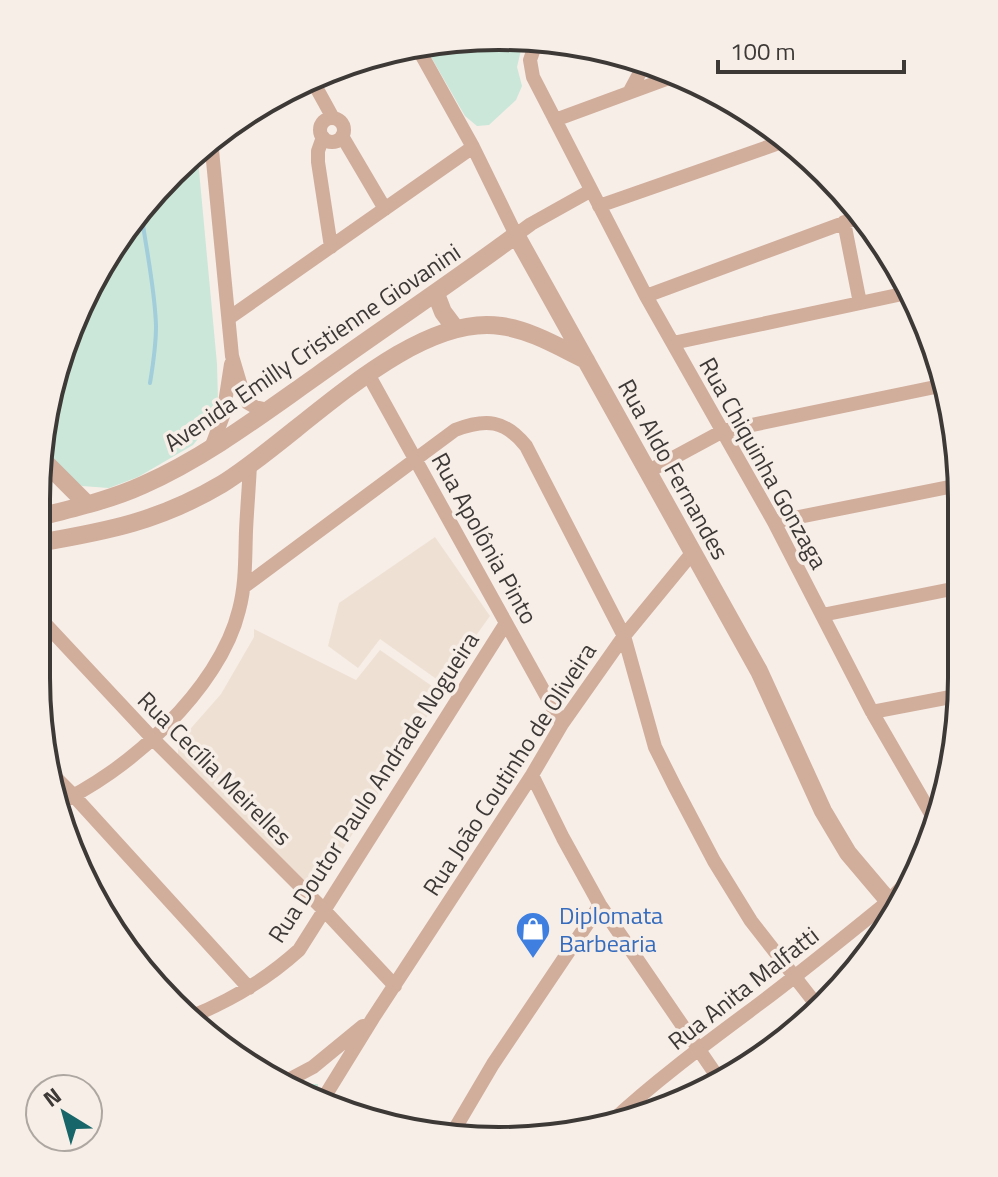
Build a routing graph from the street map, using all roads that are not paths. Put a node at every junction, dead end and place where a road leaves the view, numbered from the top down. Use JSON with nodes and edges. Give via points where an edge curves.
{"nodes":[{"id":1,"x":533,"y":52,"type":"edge"},
{"id":2,"x":423,"y":57,"type":"edge"},
{"id":3,"x":640,"y":73,"type":"edge"},
{"id":4,"x":661,"y":80,"type":"edge"},
{"id":5,"x":317,"y":89,"type":"edge"},
{"id":6,"x":630,"y":91,"type":"junction"},
{"id":7,"x":333,"y":118,"type":"junction"},
{"id":8,"x":555,"y":120,"type":"junction"},
{"id":9,"x":342,"y":136,"type":"junction"},
{"id":10,"x":323,"y":137,"type":"junction"},
{"id":11,"x":774,"y":145,"type":"edge"},
{"id":12,"x":473,"y":147,"type":"junction"},
{"id":13,"x":212,"y":154,"type":"edge"},
{"id":14,"x":590,"y":191,"type":"junction"},
{"id":15,"x":599,"y":206,"type":"junction"},
{"id":16,"x":385,"y":209,"type":"junction"},
{"id":17,"x":851,"y":220,"type":"edge"},
{"id":18,"x":851,"y":221,"type":"edge"},
{"id":19,"x":516,"y":235,"type":"junction"},
{"id":20,"x":331,"y":247,"type":"junction"},
{"id":21,"x":436,"y":294,"type":"junction"},
{"id":22,"x":899,"y":295,"type":"edge"},
{"id":23,"x":646,"y":296,"type":"junction"},
{"id":24,"x":860,"y":303,"type":"junction"},
{"id":25,"x":403,"y":317,"type":"junction"},
{"id":26,"x":229,"y":318,"type":"junction"},
{"id":27,"x":455,"y":328,"type":"junction"},
{"id":28,"x":424,"y":339,"type":"junction"},
{"id":29,"x":673,"y":343,"type":"junction"},
{"id":30,"x":232,"y":356,"type":"junction"},
{"id":31,"x":586,"y":360,"type":"junction"},
{"id":32,"x":368,"y":374,"type":"junction"},
{"id":33,"x":934,"y":387,"type":"edge"},
{"id":34,"x":268,"y":410,"type":"junction"},
{"id":35,"x":723,"y":431,"type":"junction"},
{"id":36,"x":211,"y":448,"type":"junction"},
{"id":37,"x":416,"y":458,"type":"junction"},
{"id":38,"x":250,"y":464,"type":"junction"},
{"id":39,"x":51,"y":468,"type":"edge"},
{"id":40,"x":649,"y":471,"type":"junction"},
{"id":41,"x":948,"y":487,"type":"edge"},
{"id":42,"x":87,"y":504,"type":"junction"},
{"id":43,"x":50,"y":514,"type":"edge"},
{"id":44,"x":774,"y":522,"type":"junction"},
{"id":45,"x":50,"y":541,"type":"edge"},
{"id":46,"x":693,"y":552,"type":"junction"},
{"id":47,"x":245,"y":586,"type":"junction"},
{"id":48,"x":948,"y":590,"type":"edge"},
{"id":49,"x":822,"y":615,"type":"junction"},
{"id":50,"x":506,"y":623,"type":"junction"},
{"id":51,"x":50,"y":629,"type":"edge"},
{"id":52,"x":624,"y":636,"type":"junction"},
{"id":53,"x":947,"y":698,"type":"edge"},
{"id":54,"x":872,"y":712,"type":"junction"},
{"id":55,"x":562,"y":724,"type":"junction"},
{"id":56,"x":153,"y":739,"type":"junction"},
{"id":57,"x":532,"y":775,"type":"junction"},
{"id":58,"x":63,"y":785,"type":"edge"},
{"id":59,"x":74,"y":796,"type":"junction"},
{"id":60,"x":67,"y":799,"type":"edge"},
{"id":61,"x":928,"y":809,"type":"edge"},
{"id":62,"x":892,"y":895,"type":"edge"},
{"id":63,"x":887,"y":904,"type":"edge"},
{"id":64,"x":600,"y":905,"type":"junction"},
{"id":65,"x":324,"y":910,"type":"junction"},
{"id":66,"x":795,"y":977,"type":"junction"},
{"id":67,"x":395,"y":986,"type":"junction"},
{"id":68,"x":249,"y":988,"type":"junction"},
{"id":69,"x":812,"y":999,"type":"edge"},
{"id":70,"x":199,"y":1012,"type":"edge"},
{"id":71,"x":373,"y":1018,"type":"junction"},
{"id":72,"x":698,"y":1051,"type":"junction"},
{"id":73,"x":313,"y":1067,"type":"junction"},
{"id":74,"x":714,"y":1072,"type":"edge"},
{"id":75,"x":293,"y":1077,"type":"edge"},
{"id":76,"x":329,"y":1089,"type":"junction"},
{"id":77,"x":327,"y":1093,"type":"edge"},
{"id":78,"x":626,"y":1108,"type":"edge"},
{"id":79,"x":457,"y":1125,"type":"edge"}],
"edges":[{"from":1,"to":8,"type":"street","name":"Rua Chiquinha Gonzaga","via":[[533,77]]},
{"from":2,"to":12,"type":"street","name":"Rua Aldo Fernandes"},
{"from":3,"to":6,"type":"street"},
{"from":4,"to":6,"type":"street"},
{"from":5,"to":7,"type":"street"},
{"from":6,"to":8,"type":"street"},
{"from":7,"to":9,"type":"street","via":[[343,124]]},
{"from":7,"to":10,"type":"street","via":[[323,123]]},
{"from":8,"to":14,"type":"street","name":"Rua Chiquinha Gonzaga"},
{"from":9,"to":10,"type":"street","via":[[333,142]]},
{"from":9,"to":16,"type":"street"},
{"from":10,"to":20,"type":"street","via":[[318,162]]},
{"from":11,"to":15,"type":"street"},
{"from":12,"to":16,"type":"street"},
{"from":12,"to":19,"type":"street","name":"Rua Aldo Fernandes"},
{"from":13,"to":26,"type":"street"},
{"from":14,"to":15,"type":"street","name":"Rua Chiquinha Gonzaga"},
{"from":14,"to":19,"type":"street"},
{"from":15,"to":23,"type":"street","name":"Rua Chiquinha Gonzaga"},
{"from":16,"to":20,"type":"street"},
{"from":17,"to":23,"type":"street"},
{"from":18,"to":24,"type":"street"},
{"from":19,"to":21,"type":"street","name":"Avenida Emilly Cristienne Giovanini"},
{"from":19,"to":31,"type":"street","name":"Rua Aldo Fernandes"},
{"from":20,"to":26,"type":"street"},
{"from":21,"to":25,"type":"street","name":"Avenida Emilly Cristienne Giovanini"},
{"from":21,"to":27,"type":"street"},
{"from":22,"to":24,"type":"street"},
{"from":23,"to":29,"type":"street","name":"Rua Chiquinha Gonzaga"},
{"from":24,"to":29,"type":"street"},
{"from":25,"to":28,"type":"street","via":[[416,320]]},
{"from":25,"to":34,"type":"street","name":"Avenida Emilly Cristienne Giovanini"},
{"from":26,"to":30,"type":"street"},
{"from":27,"to":28,"type":"street"},
{"from":27,"to":31,"type":"street","via":[[501,326],[527,332]]},
{"from":28,"to":32,"type":"street"},
{"from":29,"to":35,"type":"street","name":"Rua Chiquinha Gonzaga"},
{"from":30,"to":34,"type":"street","via":[[248,403]]},
{"from":30,"to":36,"type":"street","via":[[223,416]]},
{"from":31,"to":40,"type":"street","name":"Rua Aldo Fernandes"},
{"from":32,"to":37,"type":"street","name":"Rua Apolônia Pinto"},
{"from":32,"to":38,"type":"street"},
{"from":33,"to":35,"type":"street"},
{"from":34,"to":36,"type":"street","name":"Avenida Emilly Cristienne Giovanini"},
{"from":35,"to":40,"type":"street"},
{"from":35,"to":44,"type":"street","name":"Rua Chiquinha Gonzaga"},
{"from":36,"to":42,"type":"street","name":"Avenida Emilly Cristienne Giovanini","via":[[142,486]]},
{"from":37,"to":47,"type":"street"},
{"from":37,"to":50,"type":"street","name":"Rua Apolônia Pinto"},
{"from":37,"to":52,"type":"street","via":[[470,424],[494,423],[516,434]]},
{"from":38,"to":45,"type":"street","via":[[166,513]]},
{"from":38,"to":47,"type":"street"},
{"from":39,"to":42,"type":"street"},
{"from":40,"to":46,"type":"street","name":"Rua Aldo Fernandes"},
{"from":41,"to":44,"type":"street"},
{"from":42,"to":43,"type":"street","name":"Avenida Emilly Cristienne Giovanini"},
{"from":44,"to":49,"type":"street","name":"Rua Chiquinha Gonzaga"},
{"from":46,"to":52,"type":"street","name":"Rua João Coutinho de Oliveira"},
{"from":46,"to":62,"type":"street","name":"Rua Aldo Fernandes","via":[[759,671],[823,811],[848,853]]},
{"from":47,"to":56,"type":"street","via":[[234,630],[212,669]]},
{"from":48,"to":49,"type":"street"},
{"from":49,"to":54,"type":"street","name":"Rua Chiquinha Gonzaga"},
{"from":50,"to":55,"type":"street","name":"Rua Apolônia Pinto"},
{"from":50,"to":65,"type":"street","name":"Rua Doutor Paulo Andrade Nogueira"},
{"from":51,"to":56,"type":"street","name":"Rua Cecília Meirelles"},
{"from":52,"to":55,"type":"street","name":"Rua João Coutinho de Oliveira"},
{"from":52,"to":66,"type":"street","via":[[661,760],[736,897]]},
{"from":53,"to":54,"type":"street"},
{"from":54,"to":61,"type":"street","name":"Rua Chiquinha Gonzaga"},
{"from":55,"to":57,"type":"street","name":"Rua João Coutinho de Oliveira"},
{"from":56,"to":59,"type":"street"},
{"from":56,"to":65,"type":"street","name":"Rua Cecília Meirelles"},
{"from":57,"to":64,"type":"street"},
{"from":57,"to":67,"type":"street","name":"Rua João Coutinho de Oliveira"},
{"from":58,"to":59,"type":"street"},
{"from":59,"to":60,"type":"street"},
{"from":59,"to":68,"type":"street"},
{"from":63,"to":66,"type":"street","name":"Rua Anita Malfatti"},
{"from":64,"to":72,"type":"street"},
{"from":64,"to":79,"type":"street"},
{"from":65,"to":67,"type":"street","name":"Rua Cecília Meirelles"},
{"from":65,"to":68,"type":"street","name":"Rua Doutor Paulo Andrade Nogueira","via":[[299,950]]},
{"from":66,"to":69,"type":"street"},
{"from":66,"to":72,"type":"street","name":"Rua Anita Malfatti"},
{"from":67,"to":71,"type":"street","name":"Rua João Coutinho de Oliveira"},
{"from":68,"to":70,"type":"street","name":"Rua Doutor Paulo Andrade Nogueira"},
{"from":71,"to":73,"type":"street"},
{"from":71,"to":76,"type":"street"},
{"from":72,"to":74,"type":"street"},
{"from":72,"to":78,"type":"street","name":"Rua Anita Malfatti"},
{"from":73,"to":75,"type":"street"},
{"from":73,"to":76,"type":"street"},
{"from":76,"to":77,"type":"street"}]}
